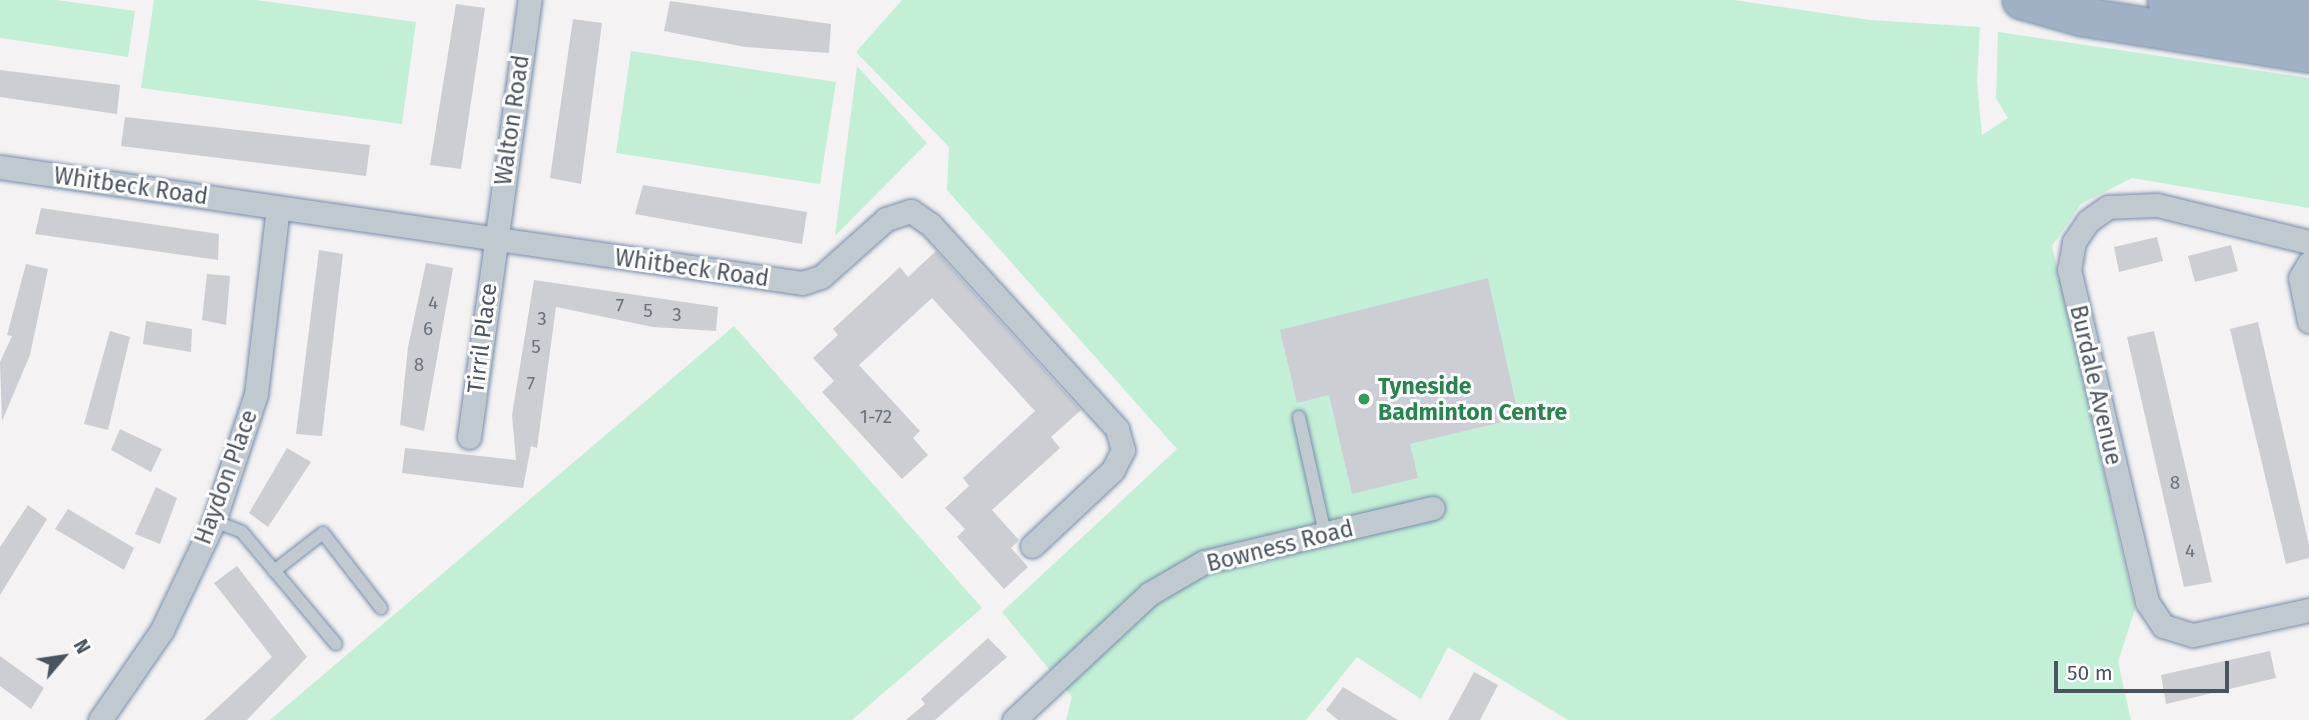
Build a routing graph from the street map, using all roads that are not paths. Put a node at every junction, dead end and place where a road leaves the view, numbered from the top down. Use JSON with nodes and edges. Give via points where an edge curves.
{"nodes":[{"id":1,"x":530,"y":0,"type":"edge"},
{"id":2,"x":2022,"y":0,"type":"edge"},
{"id":3,"x":2166,"y":0,"type":"edge"},
{"id":4,"x":2309,"y":17,"type":"edge"},
{"id":5,"x":2309,"y":53,"type":"edge"},
{"id":6,"x":0,"y":167,"type":"edge"},
{"id":7,"x":278,"y":208,"type":"junction"},
{"id":8,"x":495,"y":240,"type":"junction"},
{"id":9,"x":2309,"y":242,"type":"edge"},
{"id":10,"x":2304,"y":270,"type":"edge"},
{"id":11,"x":2309,"y":321,"type":"edge"},
{"id":12,"x":1299,"y":417,"type":"dead end"},
{"id":13,"x":469,"y":437,"type":"dead end"},
{"id":14,"x":1433,"y":508,"type":"dead end"},
{"id":15,"x":214,"y":521,"type":"junction"},
{"id":16,"x":1325,"y":533,"type":"junction"},
{"id":17,"x":1032,"y":546,"type":"dead end"},
{"id":18,"x":274,"y":571,"type":"junction"},
{"id":19,"x":381,"y":608,"type":"dead end"},
{"id":20,"x":2309,"y":610,"type":"edge"},
{"id":21,"x":336,"y":644,"type":"dead end"},
{"id":22,"x":100,"y":720,"type":"edge"},
{"id":23,"x":1014,"y":720,"type":"edge"}],
"edges":[{"from":1,"to":8,"type":"street","name":"Walton Road"},
{"from":2,"to":5,"type":"highway","via":[[2083,17]]},
{"from":3,"to":4,"type":"highway"},
{"from":6,"to":7,"type":"street","name":"Whitbeck Road"},
{"from":7,"to":8,"type":"street","name":"Whitbeck Road"},
{"from":7,"to":15,"type":"street","name":"Haydon Place","via":[[256,394]]},
{"from":8,"to":13,"type":"street","name":"Tirril Place"},
{"from":8,"to":17,"type":"street","name":"Whitbeck Road","via":[[802,284],[821,276],[886,219],[911,212],[931,225],[1117,429],[1123,450],[1113,470]]},
{"from":9,"to":20,"type":"street","name":"Burdale Avenue","via":[[2157,205],[2108,206],[2088,221],[2074,242],[2069,269],[2147,602],[2163,626],[2193,635]]},
{"from":10,"to":11,"type":"street"},
{"from":12,"to":16,"type":"lane"},
{"from":14,"to":16,"type":"street","name":"Bowness Road"},
{"from":15,"to":18,"type":"lane","via":[[242,532]]},
{"from":15,"to":22,"type":"street","name":"Haydon Place","via":[[162,630]]},
{"from":16,"to":23,"type":"street","name":"Bowness Road","via":[[1204,562],[1149,594]]},
{"from":18,"to":19,"type":"lane","via":[[323,533]]},
{"from":18,"to":21,"type":"lane"}]}
